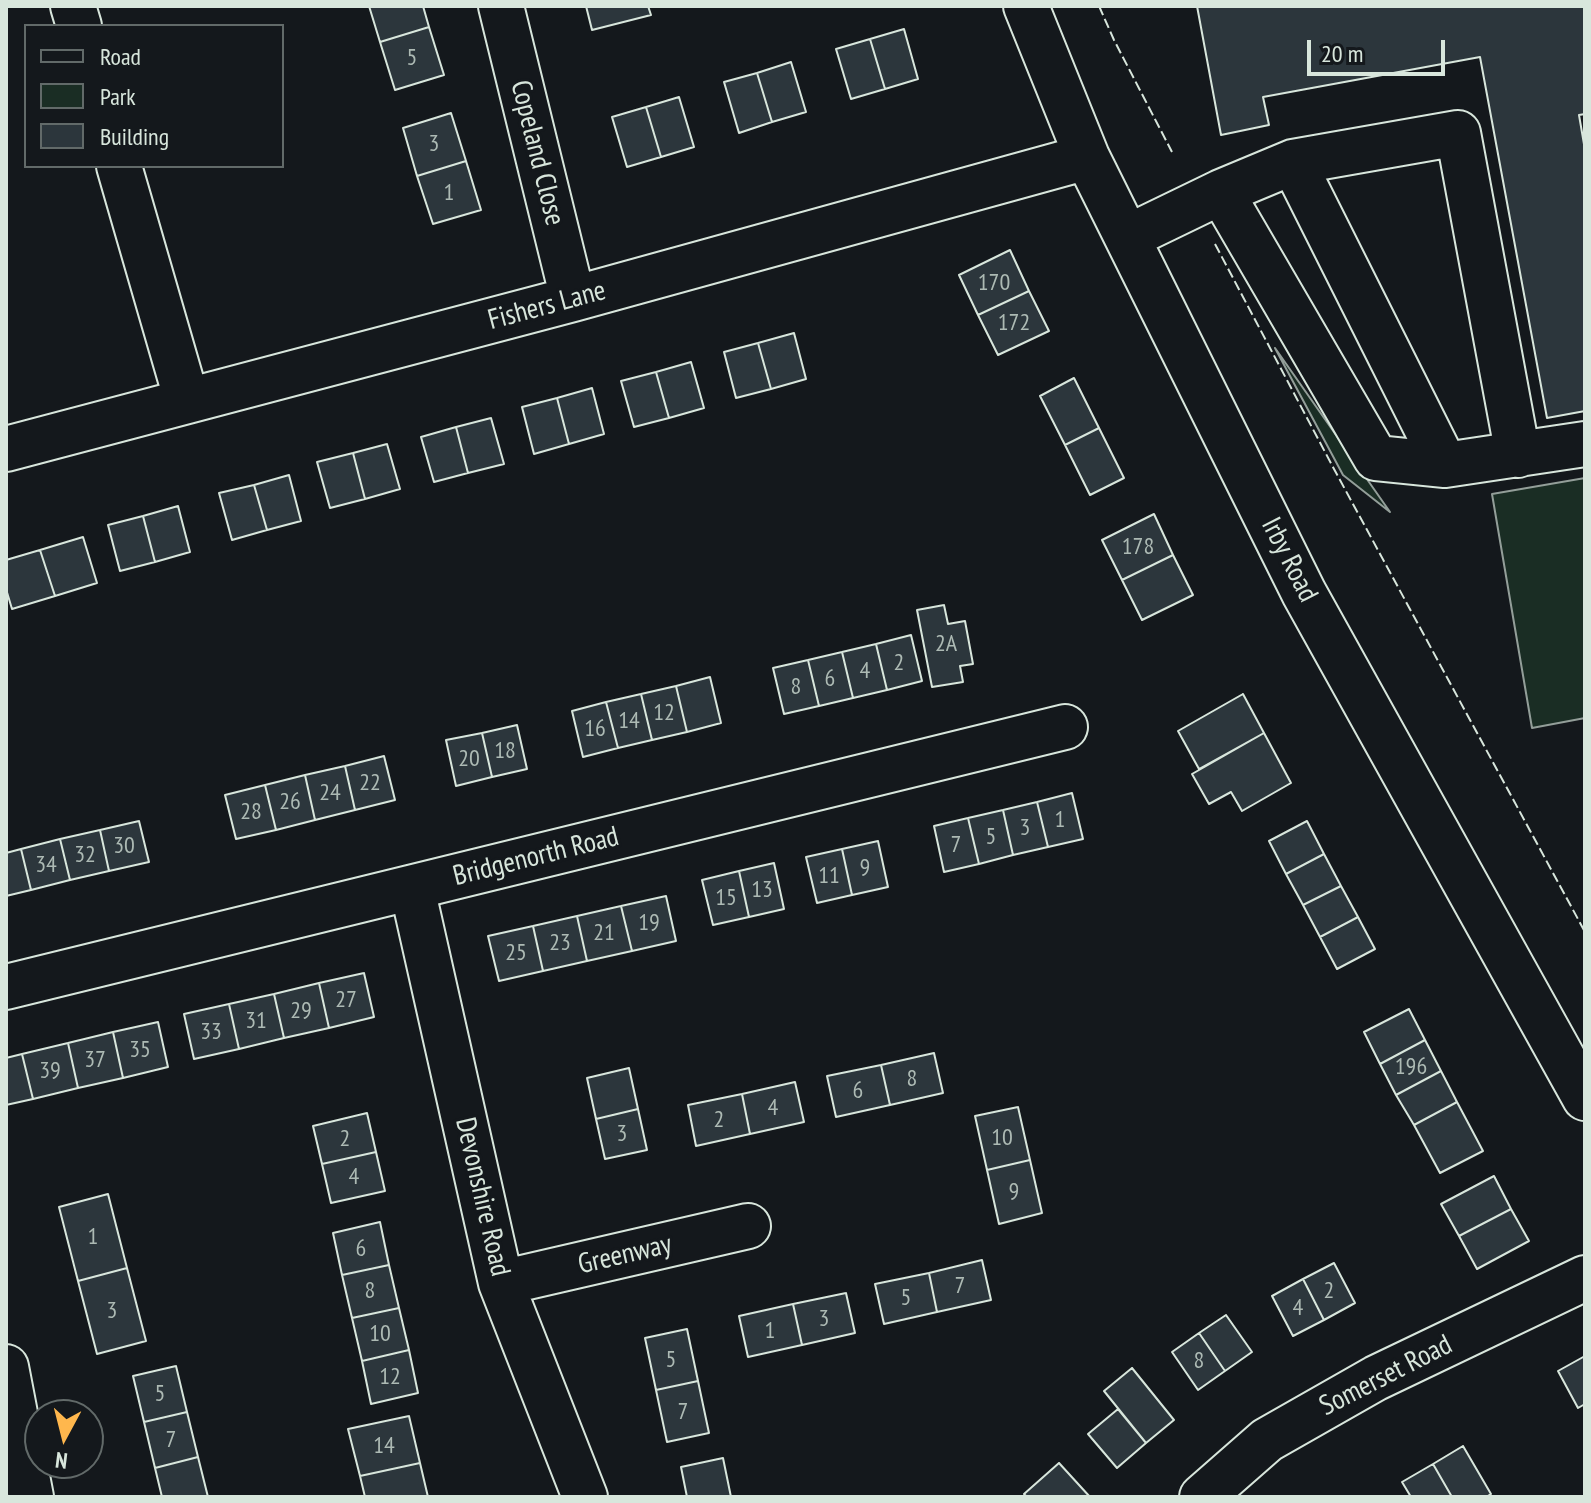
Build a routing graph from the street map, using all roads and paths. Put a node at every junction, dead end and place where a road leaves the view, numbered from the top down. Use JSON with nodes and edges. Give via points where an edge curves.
{"nodes":[{"id":1,"x":501,"y":6,"type":"edge"},
{"id":2,"x":1026,"y":6,"type":"edge"},
{"id":3,"x":1087,"y":157,"type":"junction"},
{"id":4,"x":1293,"y":162,"type":"junction"},
{"id":5,"x":120,"y":168,"type":"edge"},
{"id":6,"x":1221,"y":192,"type":"junction"},
{"id":7,"x":1128,"y":237,"type":"junction"},
{"id":8,"x":573,"y":299,"type":"junction"},
{"id":9,"x":187,"y":401,"type":"junction"},
{"id":10,"x":1585,"y":444,"type":"edge"},
{"id":11,"x":6,"y":449,"type":"edge"},
{"id":12,"x":1518,"y":455,"type":"junction"},
{"id":13,"x":1445,"y":465,"type":"junction"},
{"id":14,"x":1065,"y":727,"type":"dead end"},
{"id":15,"x":412,"y":888,"type":"junction"},
{"id":16,"x":6,"y":987,"type":"edge"},
{"id":17,"x":1585,"y":1098,"type":"edge"},
{"id":18,"x":748,"y":1226,"type":"dead end"},
{"id":19,"x":1585,"y":1278,"type":"edge"},
{"id":20,"x":501,"y":1283,"type":"junction"},
{"id":21,"x":6,"y":1367,"type":"edge"},
{"id":22,"x":31,"y":1497,"type":"edge"},
{"id":23,"x":585,"y":1497,"type":"edge"},
{"id":24,"x":1202,"y":1497,"type":"edge"}],
"edges":[{"from":1,"to":8,"type":"street","name":"Copeland Close"},
{"from":2,"to":3,"type":"street","name":"Irby Road"},
{"from":3,"to":7,"type":"street","name":"Irby Road"},
{"from":3,"to":8,"type":"street","name":"Fishers Lane"},
{"from":4,"to":6,"type":"street"},
{"from":4,"to":12,"type":"street","via":[[1458,133]]},
{"from":4,"to":13,"type":"street"},
{"from":5,"to":9,"type":"street"},
{"from":6,"to":7,"type":"street"},
{"from":6,"to":13,"type":"street","via":[[1376,458]]},
{"from":7,"to":17,"type":"street","name":"Irby Road","via":[[1304,593]]},
{"from":8,"to":9,"type":"street","name":"Fishers Lane"},
{"from":9,"to":11,"type":"street","name":"Fishers Lane"},
{"from":10,"to":12,"type":"street"},
{"from":12,"to":13,"type":"street"},
{"from":14,"to":15,"type":"street","name":"Bridgenorth Road"},
{"from":15,"to":16,"type":"street","name":"Bridgenorth Road"},
{"from":15,"to":20,"type":"street","name":"Devonshire Road"},
{"from":18,"to":20,"type":"street","name":"Greenway"},
{"from":19,"to":24,"type":"street","name":"Somerset Road","via":[[1376,1378],[1267,1440]]},
{"from":20,"to":23,"type":"street","name":"Devonshire Road"},
{"from":21,"to":22,"type":"street"}]}
